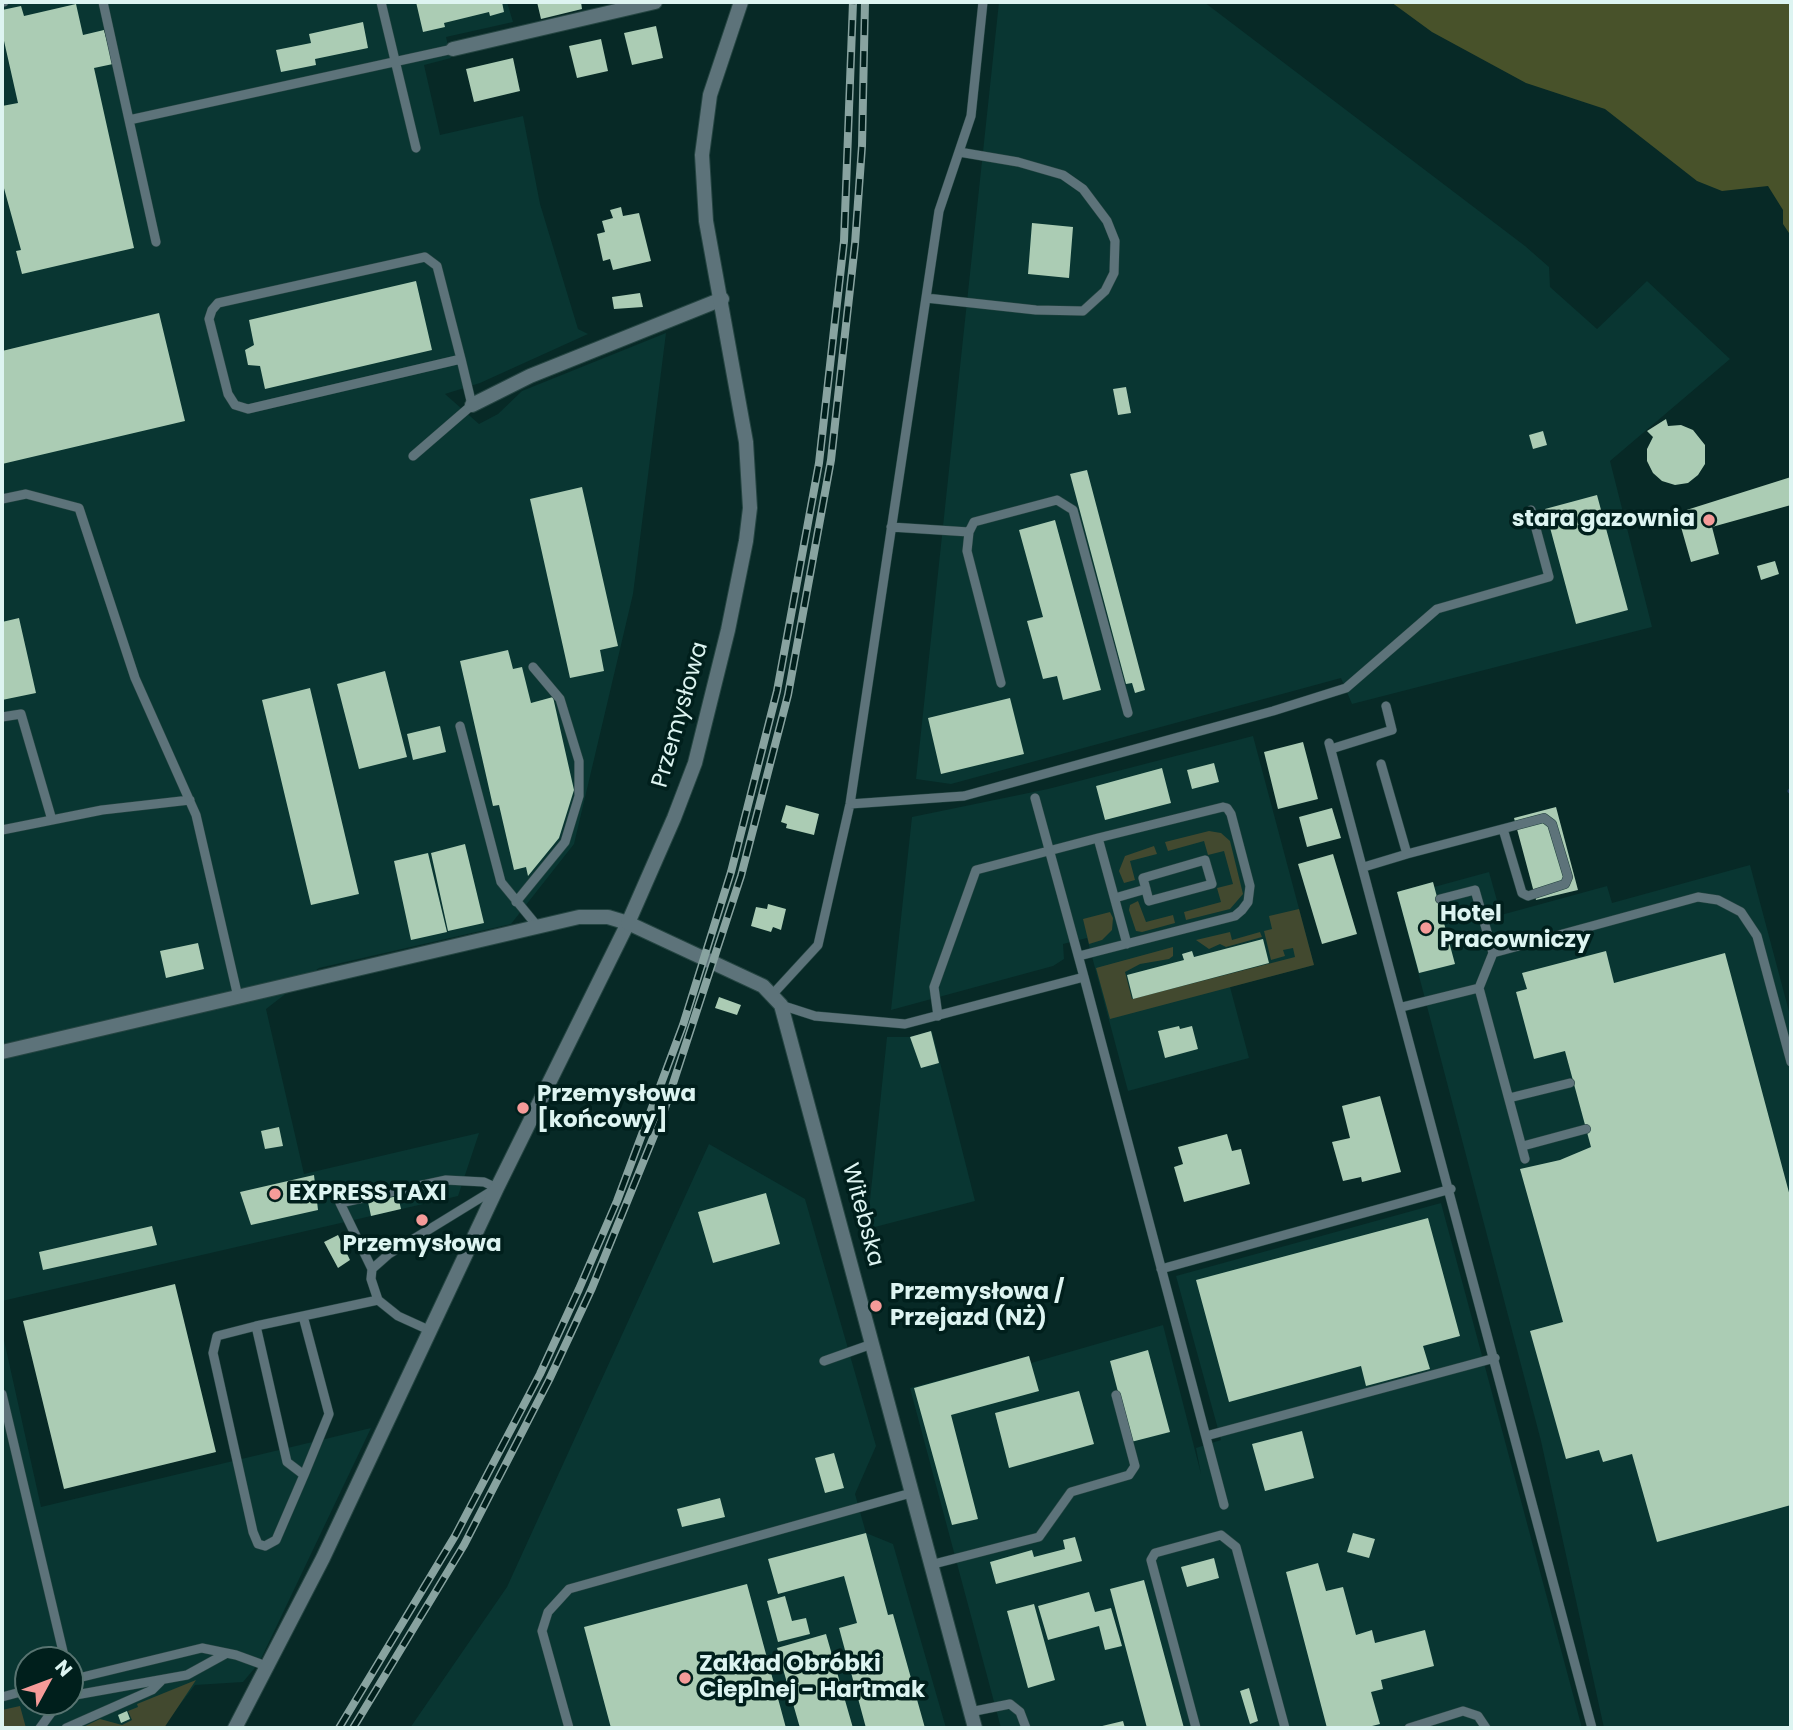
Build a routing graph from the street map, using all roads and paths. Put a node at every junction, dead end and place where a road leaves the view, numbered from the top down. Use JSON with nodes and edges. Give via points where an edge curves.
{"nodes":[{"id":1,"x":103,"y":2,"type":"edge"},
{"id":2,"x":382,"y":2,"type":"edge"},
{"id":3,"x":655,"y":2,"type":"edge"},
{"id":4,"x":741,"y":2,"type":"edge"},
{"id":5,"x":983,"y":2,"type":"edge"},
{"id":6,"x":453,"y":48,"type":"joint"},
{"id":7,"x":396,"y":61,"type":"junction"},
{"id":8,"x":129,"y":120,"type":"junction"},
{"id":9,"x":416,"y":148,"type":"dead end"},
{"id":10,"x":959,"y":152,"type":"junction"},
{"id":11,"x":156,"y":242,"type":"dead end"},
{"id":12,"x":926,"y":298,"type":"junction"},
{"id":13,"x":722,"y":299,"type":"junction"},
{"id":14,"x":461,"y":359,"type":"junction"},
{"id":15,"x":472,"y":405,"type":"junction"},
{"id":16,"x":412,"y":456,"type":"dead end"},
{"id":17,"x":2,"y":499,"type":"edge"},
{"id":18,"x":1531,"y":510,"type":"dead end"},
{"id":19,"x":891,"y":527,"type":"junction"},
{"id":20,"x":969,"y":532,"type":"junction"},
{"id":21,"x":533,"y":667,"type":"dead end"},
{"id":22,"x":1000,"y":683,"type":"dead end"},
{"id":23,"x":1386,"y":706,"type":"dead end"},
{"id":24,"x":1128,"y":713,"type":"dead end"},
{"id":25,"x":2,"y":717,"type":"edge"},
{"id":26,"x":460,"y":726,"type":"dead end"},
{"id":27,"x":1381,"y":764,"type":"dead end"},
{"id":28,"x":1035,"y":799,"type":"dead end"},
{"id":29,"x":190,"y":800,"type":"junction"},
{"id":30,"x":850,"y":804,"type":"junction"},
{"id":31,"x":52,"y":820,"type":"junction"},
{"id":32,"x":1503,"y":829,"type":"junction"},
{"id":33,"x":2,"y":830,"type":"edge"},
{"id":34,"x":1098,"y":838,"type":"junction"},
{"id":35,"x":1050,"y":850,"type":"junction"},
{"id":36,"x":1408,"y":854,"type":"junction"},
{"id":37,"x":1364,"y":867,"type":"junction"},
{"id":38,"x":1146,"y":889,"type":"junction"},
{"id":39,"x":1115,"y":898,"type":"junction"},
{"id":40,"x":1440,"y":900,"type":"dead end"},
{"id":41,"x":516,"y":902,"type":"junction"},
{"id":42,"x":628,"y":923,"type":"junction"},
{"id":43,"x":538,"y":927,"type":"junction"},
{"id":44,"x":1127,"y":944,"type":"junction"},
{"id":45,"x":1493,"y":953,"type":"junction"},
{"id":46,"x":1079,"y":957,"type":"junction"},
{"id":47,"x":1084,"y":977,"type":"junction"},
{"id":48,"x":1479,"y":988,"type":"junction"},
{"id":49,"x":238,"y":997,"type":"junction"},
{"id":50,"x":776,"y":1000,"type":"junction"},
{"id":51,"x":1402,"y":1007,"type":"junction"},
{"id":52,"x":938,"y":1016,"type":"junction"},
{"id":53,"x":2,"y":1052,"type":"edge"},
{"id":54,"x":1791,"y":1062,"type":"edge"},
{"id":55,"x":1570,"y":1083,"type":"dead end"},
{"id":56,"x":1509,"y":1098,"type":"junction"},
{"id":57,"x":1586,"y":1129,"type":"dead end"},
{"id":58,"x":1522,"y":1146,"type":"junction"},
{"id":59,"x":1525,"y":1159,"type":"dead end"},
{"id":60,"x":497,"y":1188,"type":"junction"},
{"id":61,"x":1451,"y":1189,"type":"junction"},
{"id":62,"x":372,"y":1269,"type":"junction"},
{"id":63,"x":1161,"y":1269,"type":"junction"},
{"id":64,"x":378,"y":1300,"type":"junction"},
{"id":65,"x":303,"y":1316,"type":"junction"},
{"id":66,"x":256,"y":1326,"type":"junction"},
{"id":67,"x":431,"y":1331,"type":"junction"},
{"id":68,"x":872,"y":1345,"type":"junction"},
{"id":69,"x":1495,"y":1358,"type":"junction"},
{"id":70,"x":824,"y":1361,"type":"dead end"},
{"id":71,"x":2,"y":1394,"type":"edge"},
{"id":72,"x":1116,"y":1395,"type":"dead end"},
{"id":73,"x":1206,"y":1436,"type":"junction"},
{"id":74,"x":304,"y":1475,"type":"junction"},
{"id":75,"x":911,"y":1493,"type":"junction"},
{"id":76,"x":1224,"y":1505,"type":"dead end"},
{"id":77,"x":930,"y":1566,"type":"junction"},
{"id":78,"x":62,"y":1646,"type":"edge"},
{"id":79,"x":227,"y":1653,"type":"junction"},
{"id":80,"x":269,"y":1667,"type":"junction"},
{"id":81,"x":84,"y":1677,"type":"edge"},
{"id":82,"x":162,"y":1680,"type":"junction"},
{"id":83,"x":84,"y":1694,"type":"edge"},
{"id":84,"x":970,"y":1712,"type":"junction"},
{"id":85,"x":66,"y":1728,"type":"edge"},
{"id":86,"x":235,"y":1728,"type":"edge"},
{"id":87,"x":569,"y":1728,"type":"edge"},
{"id":88,"x":975,"y":1728,"type":"edge"},
{"id":89,"x":1026,"y":1728,"type":"edge"},
{"id":90,"x":1196,"y":1728,"type":"edge"},
{"id":91,"x":1286,"y":1728,"type":"edge"},
{"id":92,"x":1409,"y":1728,"type":"edge"},
{"id":93,"x":1486,"y":1728,"type":"edge"},
{"id":94,"x":1592,"y":1728,"type":"edge"}],
"edges":[{"from":1,"to":8,"type":"lane"},
{"from":2,"to":7,"type":"lane"},
{"from":3,"to":6,"type":"street"},
{"from":4,"to":13,"type":"street","name":"Przemysłowa","via":[[704,124],[703,188]]},
{"from":5,"to":10,"type":"lane","via":[[971,116]]},
{"from":6,"to":7,"type":"lane"},
{"from":7,"to":8,"type":"lane"},
{"from":7,"to":9,"type":"lane"},
{"from":8,"to":11,"type":"lane"},
{"from":10,"to":12,"type":"lane","via":[[939,211]]},
{"from":10,"to":12,"type":"lane","via":[[1018,162],[1063,176],[1083,188],[1115,241],[1114,273],[1105,291],[1083,311]]},
{"from":12,"to":19,"type":"lane"},
{"from":13,"to":15,"type":"street","via":[[530,376]]},
{"from":13,"to":42,"type":"street","name":"Przemysłowa","via":[[746,442],[750,508],[746,541],[695,763]]},
{"from":14,"to":14,"type":"lane","via":[[248,409],[235,405],[228,394],[209,319],[218,303],[425,257],[437,266]]},
{"from":14,"to":15,"type":"lane"},
{"from":15,"to":16,"type":"lane"},
{"from":17,"to":29,"type":"lane","via":[[26,494],[79,508],[135,678]]},
{"from":18,"to":30,"type":"lane","via":[[1549,578],[1437,609],[1346,688],[964,796]]},
{"from":19,"to":20,"type":"lane"},
{"from":19,"to":30,"type":"lane"},
{"from":20,"to":22,"type":"lane","via":[[967,551]]},
{"from":20,"to":24,"type":"lane","via":[[974,522],[1057,500],[1073,510]]},
{"from":21,"to":41,"type":"lane","via":[[560,699],[579,761],[579,796],[565,842]]},
{"from":23,"to":37,"type":"lane","via":[[1392,730],[1330,746]]},
{"from":25,"to":31,"type":"lane","via":[[21,714]]},
{"from":26,"to":41,"type":"lane","via":[[501,882]]},
{"from":27,"to":36,"type":"lane"},
{"from":28,"to":35,"type":"lane"},
{"from":29,"to":31,"type":"lane"},
{"from":29,"to":49,"type":"lane"},
{"from":30,"to":50,"type":"lane","via":[[818,945]]},
{"from":31,"to":33,"type":"lane"},
{"from":32,"to":32,"type":"lane","via":[[1544,818],[1552,824],[1568,877],[1565,884],[1528,896],[1522,893]]},
{"from":32,"to":36,"type":"lane"},
{"from":34,"to":35,"type":"lane"},
{"from":34,"to":39,"type":"lane"},
{"from":34,"to":44,"type":"lane","via":[[1223,807],[1231,814],[1250,886],[1242,910],[1235,916]]},
{"from":35,"to":46,"type":"lane"},
{"from":35,"to":52,"type":"lane","via":[[976,870],[934,987]]},
{"from":36,"to":37,"type":"lane"},
{"from":37,"to":51,"type":"lane"},
{"from":38,"to":38,"type":"lane","via":[[1143,878],[1205,860],[1212,884],[1149,901]]},
{"from":38,"to":39,"type":"lane"},
{"from":39,"to":44,"type":"lane"},
{"from":40,"to":45,"type":"lane","via":[[1475,890]]},
{"from":41,"to":43,"type":"lane"},
{"from":42,"to":43,"type":"street","via":[[591,915]]},
{"from":42,"to":50,"type":"street","via":[[763,986]]},
{"from":42,"to":60,"type":"street","name":"Przemysłowa"},
{"from":43,"to":49,"type":"street"},
{"from":44,"to":46,"type":"lane"},
{"from":45,"to":48,"type":"lane"},
{"from":45,"to":54,"type":"lane","via":[[1698,897],[1718,900],[1741,912],[1758,936]]},
{"from":46,"to":47,"type":"lane"},
{"from":47,"to":52,"type":"lane"},
{"from":47,"to":63,"type":"lane"},
{"from":48,"to":51,"type":"lane"},
{"from":48,"to":56,"type":"lane"},
{"from":49,"to":53,"type":"street"},
{"from":50,"to":52,"type":"lane","via":[[816,1016],[888,1024]]},
{"from":50,"to":68,"type":"street","name":"Witebska"},
{"from":51,"to":61,"type":"lane"},
{"from":55,"to":56,"type":"lane"},
{"from":56,"to":58,"type":"lane"},
{"from":57,"to":58,"type":"lane"},
{"from":58,"to":59,"type":"lane"},
{"from":60,"to":62,"type":"lane"},
{"from":60,"to":62,"type":"lane","via":[[484,1182],[446,1180],[340,1203]]},
{"from":60,"to":67,"type":"street","name":"Przemysłowa"},
{"from":61,"to":63,"type":"lane"},
{"from":61,"to":69,"type":"lane"},
{"from":62,"to":64,"type":"lane"},
{"from":63,"to":73,"type":"lane"},
{"from":64,"to":65,"type":"lane"},
{"from":64,"to":67,"type":"lane","via":[[398,1317]]},
{"from":65,"to":66,"type":"lane"},
{"from":65,"to":74,"type":"lane","via":[[329,1414]]},
{"from":66,"to":74,"type":"lane","via":[[287,1462]]},
{"from":66,"to":74,"type":"lane","via":[[217,1336],[213,1353],[258,1544],[276,1540]]},
{"from":67,"to":80,"type":"street","name":"Przemysłowa"},
{"from":68,"to":70,"type":"lane"},
{"from":68,"to":75,"type":"street","name":"Witebska"},
{"from":69,"to":73,"type":"lane"},
{"from":69,"to":94,"type":"lane"},
{"from":71,"to":78,"type":"lane"},
{"from":72,"to":77,"type":"lane","via":[[1135,1466],[1129,1475],[1071,1492],[1039,1537]]},
{"from":73,"to":76,"type":"lane"},
{"from":75,"to":77,"type":"street","name":"Witebska"},
{"from":75,"to":87,"type":"lane","via":[[569,1589],[548,1612],[542,1631]]},
{"from":77,"to":84,"type":"street","name":"Witebska"},
{"from":79,"to":80,"type":"lane"},
{"from":79,"to":81,"type":"lane","via":[[202,1648]]},
{"from":79,"to":82,"type":"lane","via":[[187,1675]]},
{"from":80,"to":86,"type":"street","name":"Przemysłowa"},
{"from":82,"to":83,"type":"lane"},
{"from":82,"to":85,"type":"lane","via":[[152,1690]]},
{"from":84,"to":88,"type":"street","name":"Witebska"},
{"from":84,"to":89,"type":"lane","via":[[1010,1703],[1020,1712]]},
{"from":90,"to":91,"type":"lane","via":[[1151,1560],[1155,1553],[1221,1535],[1236,1547]]},
{"from":92,"to":93,"type":"lane","via":[[1463,1711],[1478,1716]]}]}
